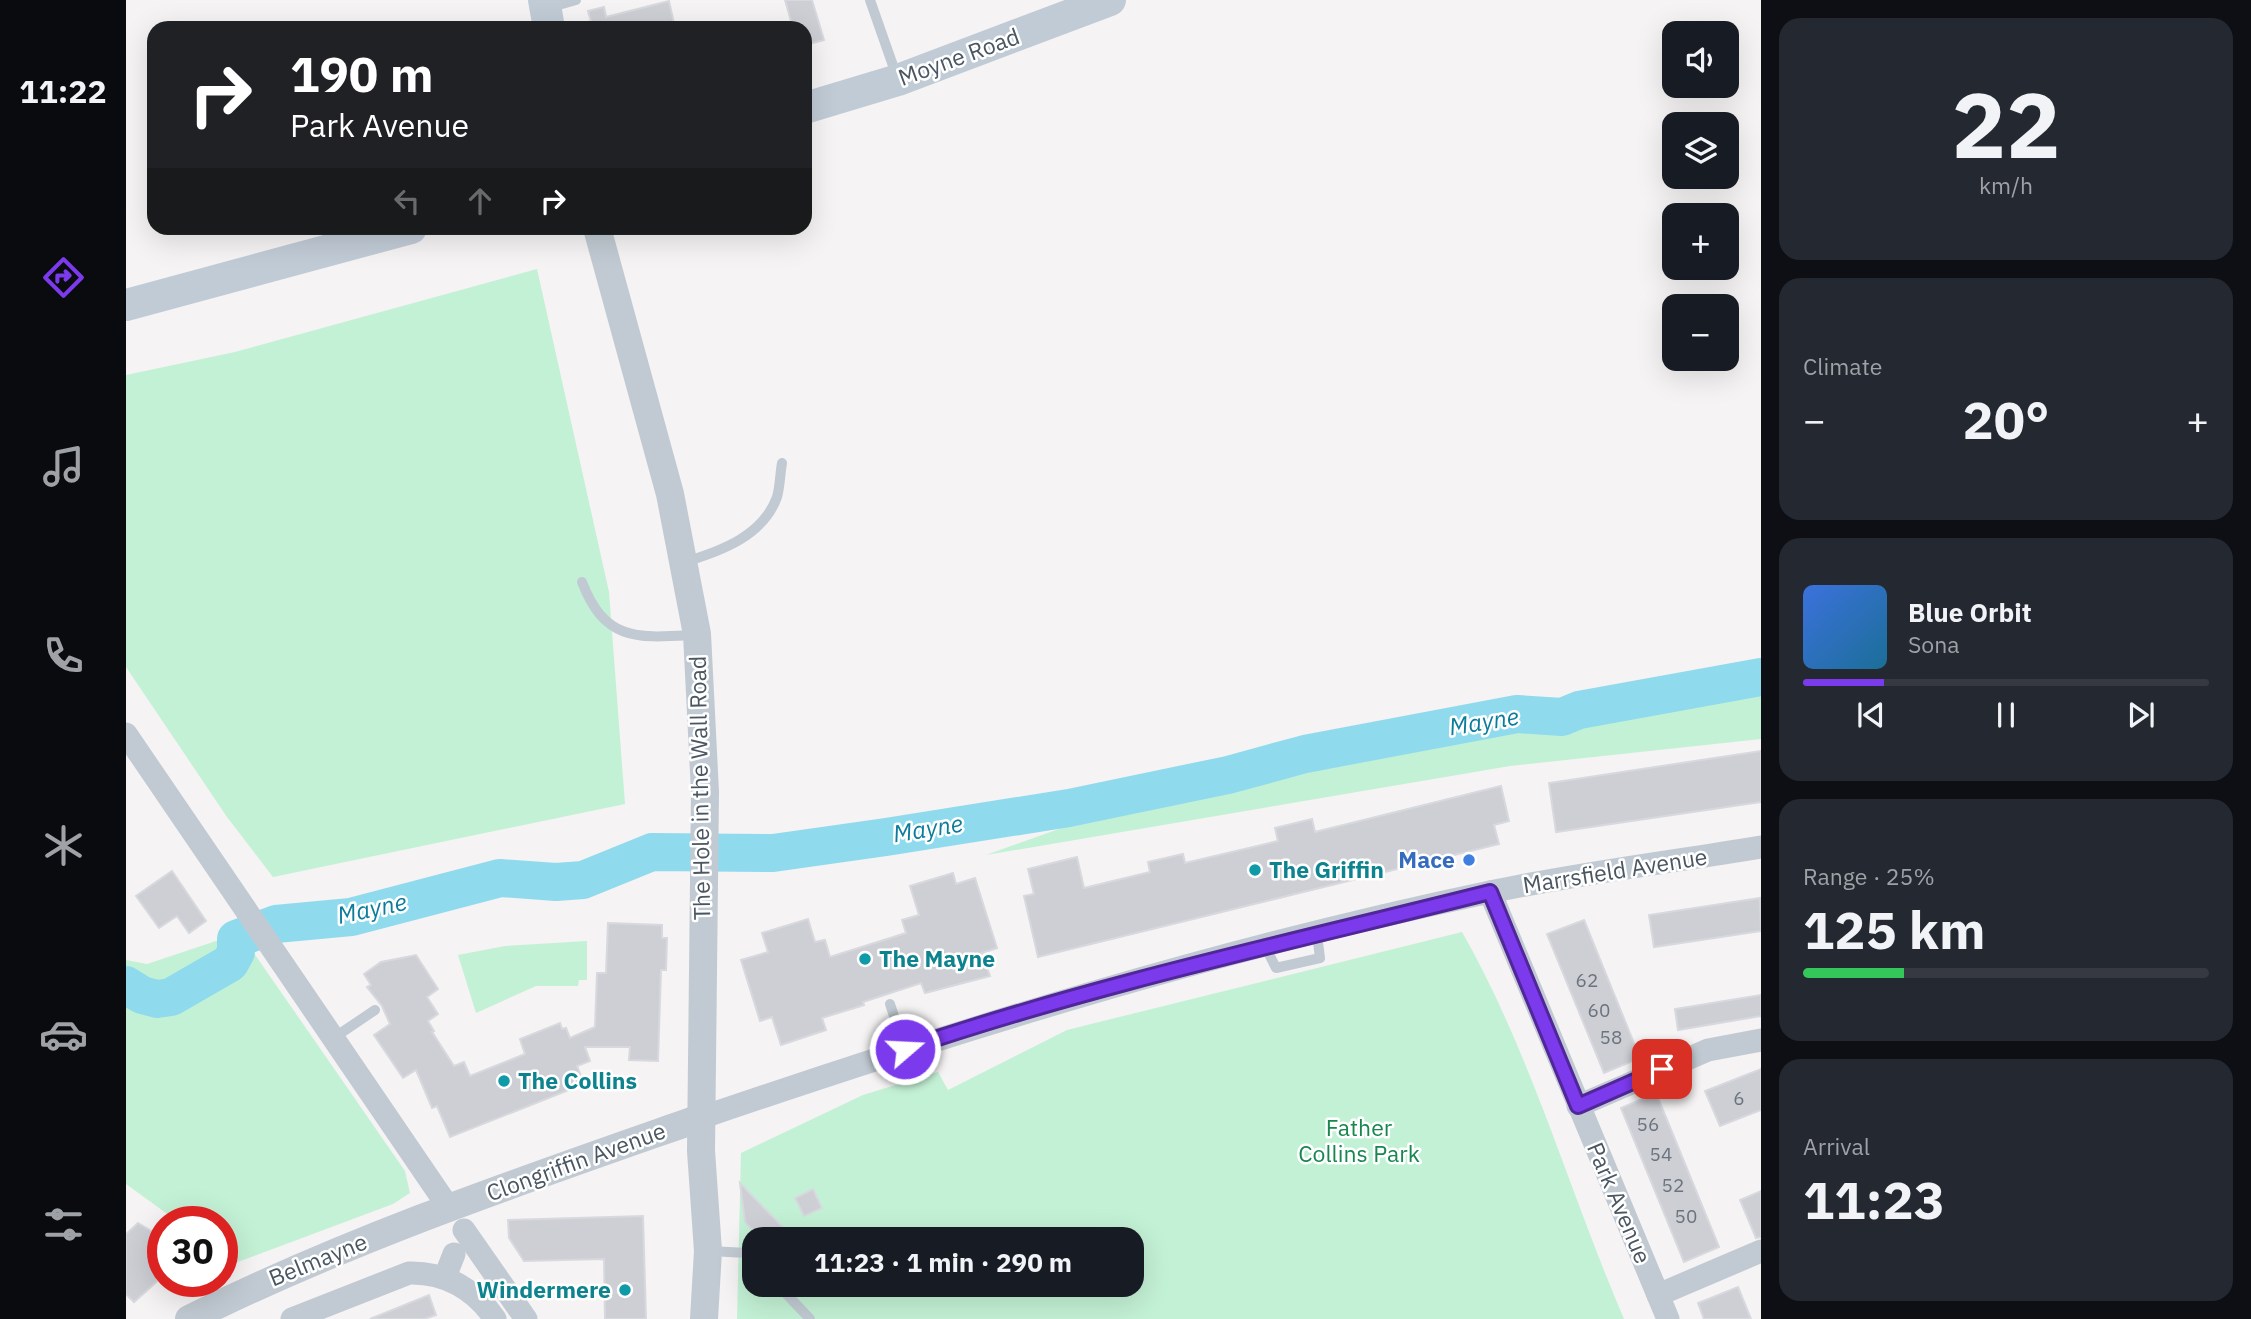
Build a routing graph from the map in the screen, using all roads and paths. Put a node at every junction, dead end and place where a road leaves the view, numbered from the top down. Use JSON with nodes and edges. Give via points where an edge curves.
{"nodes":[{"id":1,"x":576,"y":0,"type":"edge"},
{"id":2,"x":870,"y":0,"type":"edge"},
{"id":3,"x":1110,"y":0,"type":"edge"},
{"id":4,"x":546,"y":12,"type":"edge"},
{"id":5,"x":898,"y":80,"type":"junction"},
{"id":6,"x":812,"y":106,"type":"edge"},
{"id":7,"x":385,"y":235,"type":"edge"},
{"id":8,"x":599,"y":235,"type":"edge"},
{"id":9,"x":126,"y":305,"type":"edge"},
{"id":10,"x":782,"y":464,"type":"dead end"},
{"id":11,"x":685,"y":562,"type":"junction"},
{"id":12,"x":582,"y":582,"type":"dead end"},
{"id":13,"x":697,"y":634,"type":"junction"},
{"id":14,"x":129,"y":745,"type":"edge"},
{"id":15,"x":1761,"y":847,"type":"edge"},
{"id":16,"x":1490,"y":892,"type":"junction"},
{"id":17,"x":890,"y":1004,"type":"dead end"},
{"id":18,"x":375,"y":1010,"type":"dead end"},
{"id":19,"x":332,"y":1039,"type":"junction"},
{"id":20,"x":1761,"y":1040,"type":"edge"},
{"id":21,"x":905,"y":1049,"type":"junction"},
{"id":22,"x":1578,"y":1106,"type":"junction"},
{"id":23,"x":703,"y":1117,"type":"junction"},
{"id":24,"x":456,"y":1219,"type":"junction"},
{"id":25,"x":708,"y":1251,"type":"junction"},
{"id":26,"x":1761,"y":1251,"type":"edge"},
{"id":27,"x":742,"y":1253,"type":"edge"},
{"id":28,"x":454,"y":1254,"type":"dead end"},
{"id":29,"x":445,"y":1277,"type":"junction"},
{"id":30,"x":1658,"y":1295,"type":"junction"},
{"id":31,"x":789,"y":1297,"type":"edge"},
{"id":32,"x":189,"y":1319,"type":"edge"},
{"id":33,"x":292,"y":1319,"type":"edge"},
{"id":34,"x":495,"y":1319,"type":"edge"},
{"id":35,"x":526,"y":1319,"type":"edge"},
{"id":36,"x":704,"y":1319,"type":"edge"},
{"id":37,"x":810,"y":1319,"type":"edge"},
{"id":38,"x":1668,"y":1319,"type":"edge"}],
"edges":[{"from":1,"to":4,"type":"lane"},
{"from":2,"to":5,"type":"lane"},
{"from":3,"to":5,"type":"main road","name":"Moyne Road"},
{"from":5,"to":6,"type":"main road","name":"Moyne Road"},
{"from":7,"to":9,"type":"main road"},
{"from":8,"to":11,"type":"street","name":"The Hole in the Wall Road"},
{"from":10,"to":11,"type":"lane","via":[[777,498],[756,529],[720,551]]},
{"from":11,"to":13,"type":"street","name":"The Hole in the Wall Road"},
{"from":12,"to":13,"type":"lane","via":[[591,604],[614,630],[641,638]]},
{"from":13,"to":23,"type":"street","name":"The Hole in the Wall Road","via":[[705,792]]},
{"from":14,"to":19,"type":"street"},
{"from":15,"to":16,"type":"street","name":"Marrsfield Avenue"},
{"from":16,"to":21,"type":"street","name":"Marrsfield Avenue","via":[[1265,946]]},
{"from":16,"to":22,"type":"street","name":"Park Avenue"},
{"from":17,"to":21,"type":"lane"},
{"from":18,"to":19,"type":"lane"},
{"from":19,"to":24,"type":"street"},
{"from":20,"to":22,"type":"street","via":[[1709,1051]]},
{"from":21,"to":23,"type":"street","name":"Marrsfield Avenue"},
{"from":22,"to":30,"type":"street","name":"Park Avenue"},
{"from":23,"to":24,"type":"street","name":"Clongriffin Avenue"},
{"from":23,"to":25,"type":"street","name":"The Hole in the Wall Road"},
{"from":24,"to":32,"type":"street","name":"Belmayne","via":[[278,1275]]},
{"from":24,"to":35,"type":"street"},
{"from":25,"to":27,"type":"lane"},
{"from":25,"to":36,"type":"street","name":"The Hole in the Wall Road"},
{"from":26,"to":30,"type":"street"},
{"from":28,"to":29,"type":"street"},
{"from":29,"to":33,"type":"street","via":[[409,1273]]},
{"from":29,"to":34,"type":"street","via":[[478,1296]]},
{"from":30,"to":38,"type":"street","name":"Park Avenue"},
{"from":31,"to":37,"type":"lane"}]}
